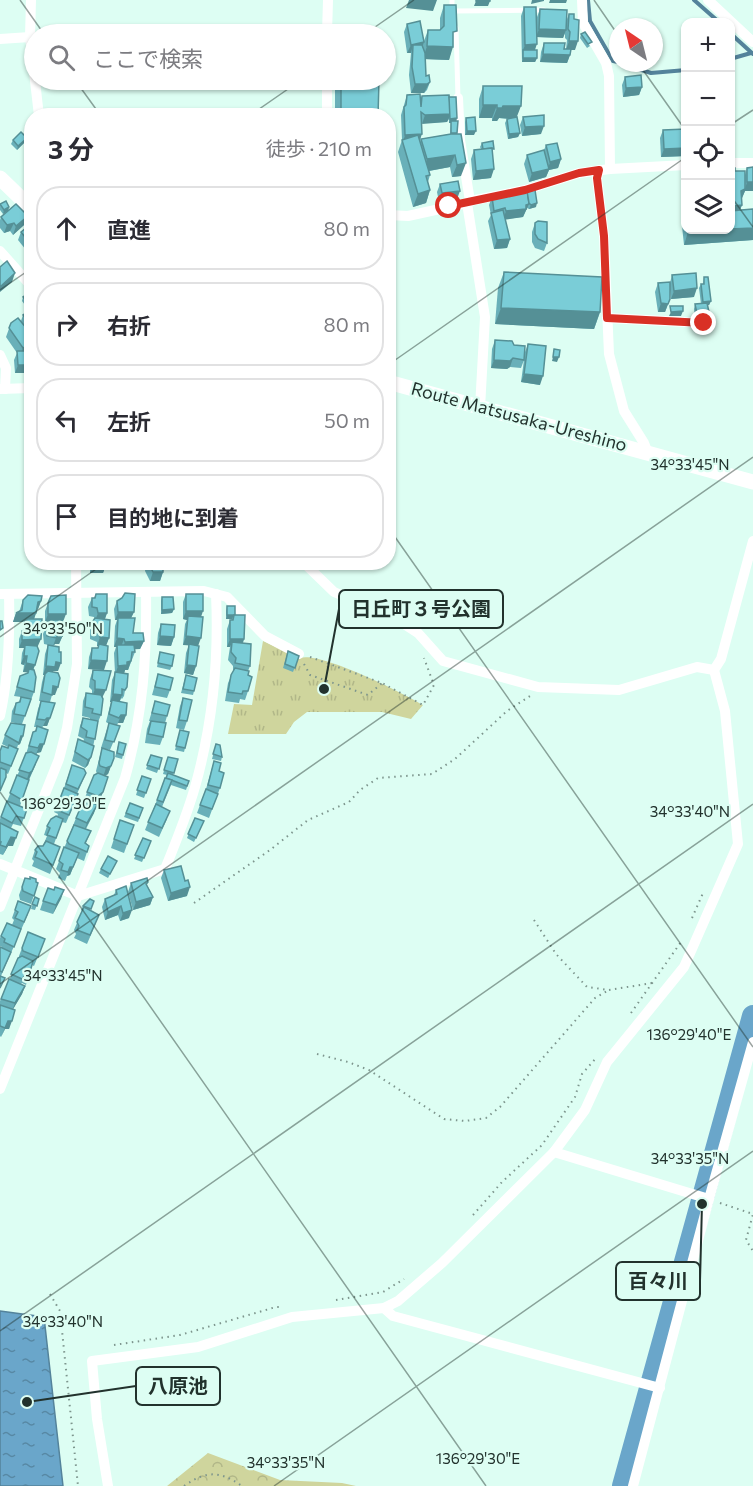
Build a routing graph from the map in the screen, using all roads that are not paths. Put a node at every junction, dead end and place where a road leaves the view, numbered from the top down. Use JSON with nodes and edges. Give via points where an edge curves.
{"nodes":[{"id":1,"x":30,"y":0,"type":"edge"},
{"id":2,"x":328,"y":0,"type":"edge"},
{"id":3,"x":452,"y":0,"type":"edge"},
{"id":4,"x":582,"y":0,"type":"edge"},
{"id":5,"x":708,"y":0,"type":"edge"},
{"id":6,"x":552,"y":10,"type":"edge"},
{"id":7,"x":455,"y":11,"type":"junction"},
{"id":8,"x":30,"y":24,"type":"edge"},
{"id":9,"x":327,"y":24,"type":"edge"},
{"id":10,"x":24,"y":37,"type":"edge"},
{"id":11,"x":0,"y":39,"type":"edge"},
{"id":12,"x":753,"y":42,"type":"edge"},
{"id":13,"x":36,"y":90,"type":"edge"},
{"id":14,"x":327,"y":90,"type":"edge"},
{"id":15,"x":458,"y":98,"type":"joint"},
{"id":16,"x":38,"y":108,"type":"edge"},
{"id":17,"x":327,"y":108,"type":"edge"},
{"id":18,"x":753,"y":163,"type":"edge"},
{"id":19,"x":735,"y":164,"type":"edge"},
{"id":20,"x":681,"y":165,"type":"edge"},
{"id":21,"x":605,"y":170,"type":"junction"},
{"id":22,"x":0,"y":178,"type":"edge"},
{"id":23,"x":24,"y":201,"type":"edge"},
{"id":24,"x":469,"y":202,"type":"junction"},
{"id":25,"x":396,"y":215,"type":"edge"},
{"id":26,"x":0,"y":251,"type":"edge"},
{"id":27,"x":24,"y":278,"type":"edge"},
{"id":28,"x":607,"y":318,"type":"junction"},
{"id":29,"x":704,"y":323,"type":"dead end"},
{"id":30,"x":0,"y":354,"type":"edge"},
{"id":31,"x":396,"y":384,"type":"edge"},
{"id":32,"x":24,"y":388,"type":"edge"},
{"id":33,"x":3,"y":389,"type":"edge"},
{"id":34,"x":480,"y":408,"type":"junction"},
{"id":35,"x":648,"y":453,"type":"junction"},
{"id":36,"x":753,"y":482,"type":"edge"},
{"id":37,"x":753,"y":541,"type":"edge"},
{"id":38,"x":76,"y":570,"type":"edge"},
{"id":39,"x":311,"y":570,"type":"edge"},
{"id":40,"x":146,"y":592,"type":"junction"},
{"id":41,"x":77,"y":593,"type":"junction"},
{"id":42,"x":4,"y":594,"type":"edge"},
{"id":43,"x":216,"y":594,"type":"junction"},
{"id":44,"x":299,"y":654,"type":"edge"},
{"id":45,"x":714,"y":670,"type":"junction"},
{"id":46,"x":0,"y":716,"type":"edge"},
{"id":47,"x":0,"y":864,"type":"edge"},
{"id":48,"x":15,"y":870,"type":"junction"},
{"id":49,"x":78,"y":896,"type":"junction"},
{"id":50,"x":0,"y":907,"type":"edge"},
{"id":51,"x":753,"y":1042,"type":"edge"},
{"id":52,"x":0,"y":1089,"type":"edge"},
{"id":53,"x":554,"y":1152,"type":"junction"},
{"id":54,"x":709,"y":1199,"type":"junction"},
{"id":55,"x":384,"y":1308,"type":"junction"},
{"id":56,"x":660,"y":1388,"type":"junction"},
{"id":57,"x":108,"y":1486,"type":"edge"},
{"id":58,"x":633,"y":1486,"type":"edge"}],
"edges":[{"from":1,"to":8,"type":"street"},
{"from":2,"to":9,"type":"street"},
{"from":3,"to":7,"type":"lane"},
{"from":4,"to":21,"type":"street","via":[[580,21],[606,63],[609,76]]},
{"from":5,"to":12,"type":"street"},
{"from":6,"to":7,"type":"lane"},
{"from":7,"to":15,"type":"lane"},
{"from":10,"to":11,"type":"street"},
{"from":13,"to":16,"type":"street"},
{"from":14,"to":17,"type":"street"},
{"from":15,"to":24,"type":"street"},
{"from":18,"to":19,"type":"street"},
{"from":20,"to":21,"type":"street"},
{"from":21,"to":24,"type":"street","via":[[579,173]]},
{"from":21,"to":28,"type":"street","via":[[597,178]]},
{"from":22,"to":23,"type":"main road"},
{"from":24,"to":25,"type":"street"},
{"from":24,"to":34,"type":"street","via":[[485,317]]},
{"from":26,"to":27,"type":"street"},
{"from":28,"to":29,"type":"street"},
{"from":28,"to":35,"type":"street","via":[[611,364],[624,411]]},
{"from":30,"to":33,"type":"street","via":[[6,368]]},
{"from":31,"to":34,"type":"main road","name":"Route Matsusaka-Ureshino"},
{"from":32,"to":33,"type":"street"},
{"from":34,"to":35,"type":"main road","name":"Route Matsusaka-Ureshino"},
{"from":35,"to":36,"type":"main road","name":"Route Matsusaka-Ureshino"},
{"from":37,"to":45,"type":"street","via":[[721,659]]},
{"from":38,"to":41,"type":"street"},
{"from":39,"to":45,"type":"street","via":[[334,592],[392,616],[418,633],[443,662],[538,687],[619,690],[697,667]]},
{"from":40,"to":41,"type":"street"},
{"from":40,"to":43,"type":"street"},
{"from":40,"to":49,"type":"street","via":[[146,669],[134,746]]},
{"from":41,"to":42,"type":"street"},
{"from":41,"to":48,"type":"street","via":[[77,664],[67,728],[59,759]]},
{"from":42,"to":46,"type":"street","via":[[10,637]]},
{"from":43,"to":44,"type":"street","via":[[227,597],[265,636]]},
{"from":43,"to":49,"type":"street","via":[[217,651],[208,730],[195,788],[165,869]]},
{"from":45,"to":53,"type":"street","via":[[725,711],[738,844],[684,967],[607,1062],[585,1110]]},
{"from":47,"to":48,"type":"street"},
{"from":48,"to":49,"type":"street"},
{"from":48,"to":50,"type":"street"},
{"from":49,"to":52,"type":"street"},
{"from":51,"to":54,"type":"street"},
{"from":53,"to":54,"type":"street"},
{"from":53,"to":55,"type":"street","via":[[442,1263],[398,1301]]},
{"from":54,"to":56,"type":"street"},
{"from":55,"to":56,"type":"street","via":[[393,1316]]},
{"from":55,"to":57,"type":"street","via":[[292,1317],[198,1347],[92,1361]]},
{"from":56,"to":58,"type":"street"}]}
